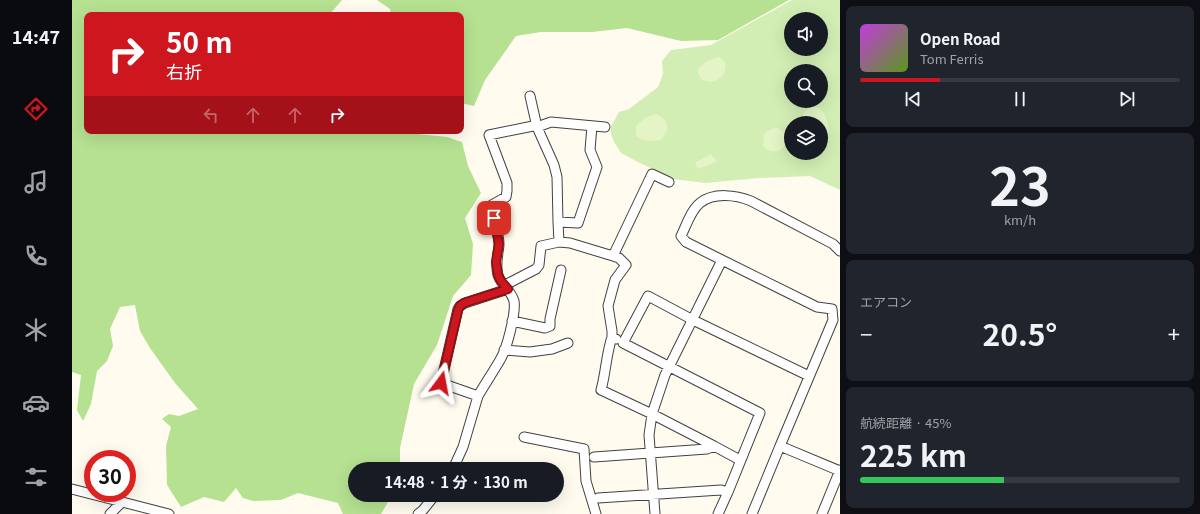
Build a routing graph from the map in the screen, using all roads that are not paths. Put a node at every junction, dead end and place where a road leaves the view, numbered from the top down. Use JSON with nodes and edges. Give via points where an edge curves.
{"nodes":[{"id":1,"x":530,"y":96,"type":"dead end"},
{"id":2,"x":592,"y":126,"type":"junction"},
{"id":3,"x":537,"y":127,"type":"junction"},
{"id":4,"x":605,"y":127,"type":"dead end"},
{"id":5,"x":669,"y":182,"type":"dead end"},
{"id":6,"x":558,"y":222,"type":"junction"},
{"id":7,"x":559,"y":242,"type":"junction"},
{"id":8,"x":840,"y":251,"type":"edge"},
{"id":9,"x":613,"y":256,"type":"junction"},
{"id":10,"x":722,"y":260,"type":"junction"},
{"id":11,"x":561,"y":270,"type":"dead end"},
{"id":12,"x":507,"y":287,"type":"junction"},
{"id":13,"x":836,"y":308,"type":"edge"},
{"id":14,"x":693,"y":320,"type":"junction"},
{"id":15,"x":512,"y":321,"type":"junction"},
{"id":16,"x":612,"y":337,"type":"junction"},
{"id":17,"x":568,"y":342,"type":"dead end"},
{"id":18,"x":623,"y":343,"type":"junction"},
{"id":19,"x":504,"y":350,"type":"junction"},
{"id":20,"x":670,"y":367,"type":"junction"},
{"id":21,"x":809,"y":376,"type":"junction"},
{"id":22,"x":478,"y":396,"type":"junction"},
{"id":23,"x":652,"y":414,"type":"junction"},
{"id":24,"x":524,"y":437,"type":"dead end"},
{"id":25,"x":714,"y":446,"type":"junction"},
{"id":26,"x":780,"y":446,"type":"junction"},
{"id":27,"x":650,"y":453,"type":"junction"},
{"id":28,"x":594,"y":457,"type":"dead end"},
{"id":29,"x":740,"y":460,"type":"junction"},
{"id":30,"x":456,"y":462,"type":"edge"},
{"id":31,"x":840,"y":470,"type":"edge"},
{"id":32,"x":72,"y":489,"type":"edge"},
{"id":33,"x":84,"y":492,"type":"edge"},
{"id":34,"x":728,"y":492,"type":"junction"},
{"id":35,"x":653,"y":495,"type":"junction"},
{"id":36,"x":598,"y":498,"type":"dead end"},
{"id":37,"x":122,"y":502,"type":"joint"},
{"id":38,"x":429,"y":502,"type":"edge"},
{"id":39,"x":110,"y":514,"type":"edge"},
{"id":40,"x":169,"y":514,"type":"edge"},
{"id":41,"x":418,"y":514,"type":"edge"},
{"id":42,"x":596,"y":514,"type":"edge"},
{"id":43,"x":655,"y":514,"type":"edge"},
{"id":44,"x":718,"y":514,"type":"edge"},
{"id":45,"x":752,"y":514,"type":"edge"},
{"id":46,"x":822,"y":514,"type":"edge"}],
"edges":[{"from":1,"to":3,"type":"street"},
{"from":2,"to":3,"type":"street","via":[[551,122]]},
{"from":2,"to":4,"type":"street"},
{"from":2,"to":6,"type":"street","via":[[590,150],[597,167],[578,222]]},
{"from":3,"to":6,"type":"street","via":[[557,177]]},
{"from":3,"to":12,"type":"street","via":[[489,135],[507,190],[506,197],[490,206],[499,244],[496,262],[498,275]]},
{"from":5,"to":9,"type":"street","via":[[652,174]]},
{"from":6,"to":7,"type":"street"},
{"from":7,"to":9,"type":"street"},
{"from":7,"to":12,"type":"street","via":[[541,246],[539,265],[536,269]]},
{"from":8,"to":10,"type":"street","via":[[833,244],[751,201],[725,195],[699,203],[681,236],[686,242]]},
{"from":9,"to":16,"type":"street","via":[[619,258],[626,266],[615,280],[608,306]]},
{"from":10,"to":13,"type":"street","via":[[817,306]]},
{"from":10,"to":14,"type":"street"},
{"from":11,"to":15,"type":"street","via":[[550,326],[546,328]]},
{"from":12,"to":15,"type":"street","via":[[514,301]]},
{"from":12,"to":22,"type":"street","via":[[464,303],[458,310],[441,383]]},
{"from":13,"to":21,"type":"street"},
{"from":14,"to":18,"type":"street","via":[[648,296]]},
{"from":14,"to":20,"type":"street"},
{"from":14,"to":21,"type":"street"},
{"from":15,"to":19,"type":"street"},
{"from":16,"to":18,"type":"street"},
{"from":16,"to":23,"type":"street","via":[[601,390]]},
{"from":17,"to":19,"type":"street","via":[[552,349],[530,352]]},
{"from":18,"to":20,"type":"street"},
{"from":19,"to":22,"type":"street"},
{"from":20,"to":23,"type":"street"},
{"from":20,"to":29,"type":"street","via":[[760,413]]},
{"from":21,"to":26,"type":"street"},
{"from":22,"to":30,"type":"street"},
{"from":23,"to":25,"type":"street"},
{"from":23,"to":27,"type":"street"},
{"from":24,"to":42,"type":"street","via":[[584,449],[586,481]]},
{"from":25,"to":27,"type":"street","via":[[706,449]]},
{"from":25,"to":29,"type":"street"},
{"from":26,"to":31,"type":"street"},
{"from":26,"to":45,"type":"street"},
{"from":27,"to":28,"type":"street"},
{"from":27,"to":35,"type":"street"},
{"from":29,"to":34,"type":"street"},
{"from":31,"to":46,"type":"street"},
{"from":32,"to":33,"type":"street"},
{"from":34,"to":35,"type":"street","via":[[721,490]]},
{"from":34,"to":44,"type":"street"},
{"from":35,"to":36,"type":"street"},
{"from":35,"to":43,"type":"street"},
{"from":37,"to":39,"type":"street"},
{"from":37,"to":40,"type":"street"},
{"from":38,"to":41,"type":"street"}]}
